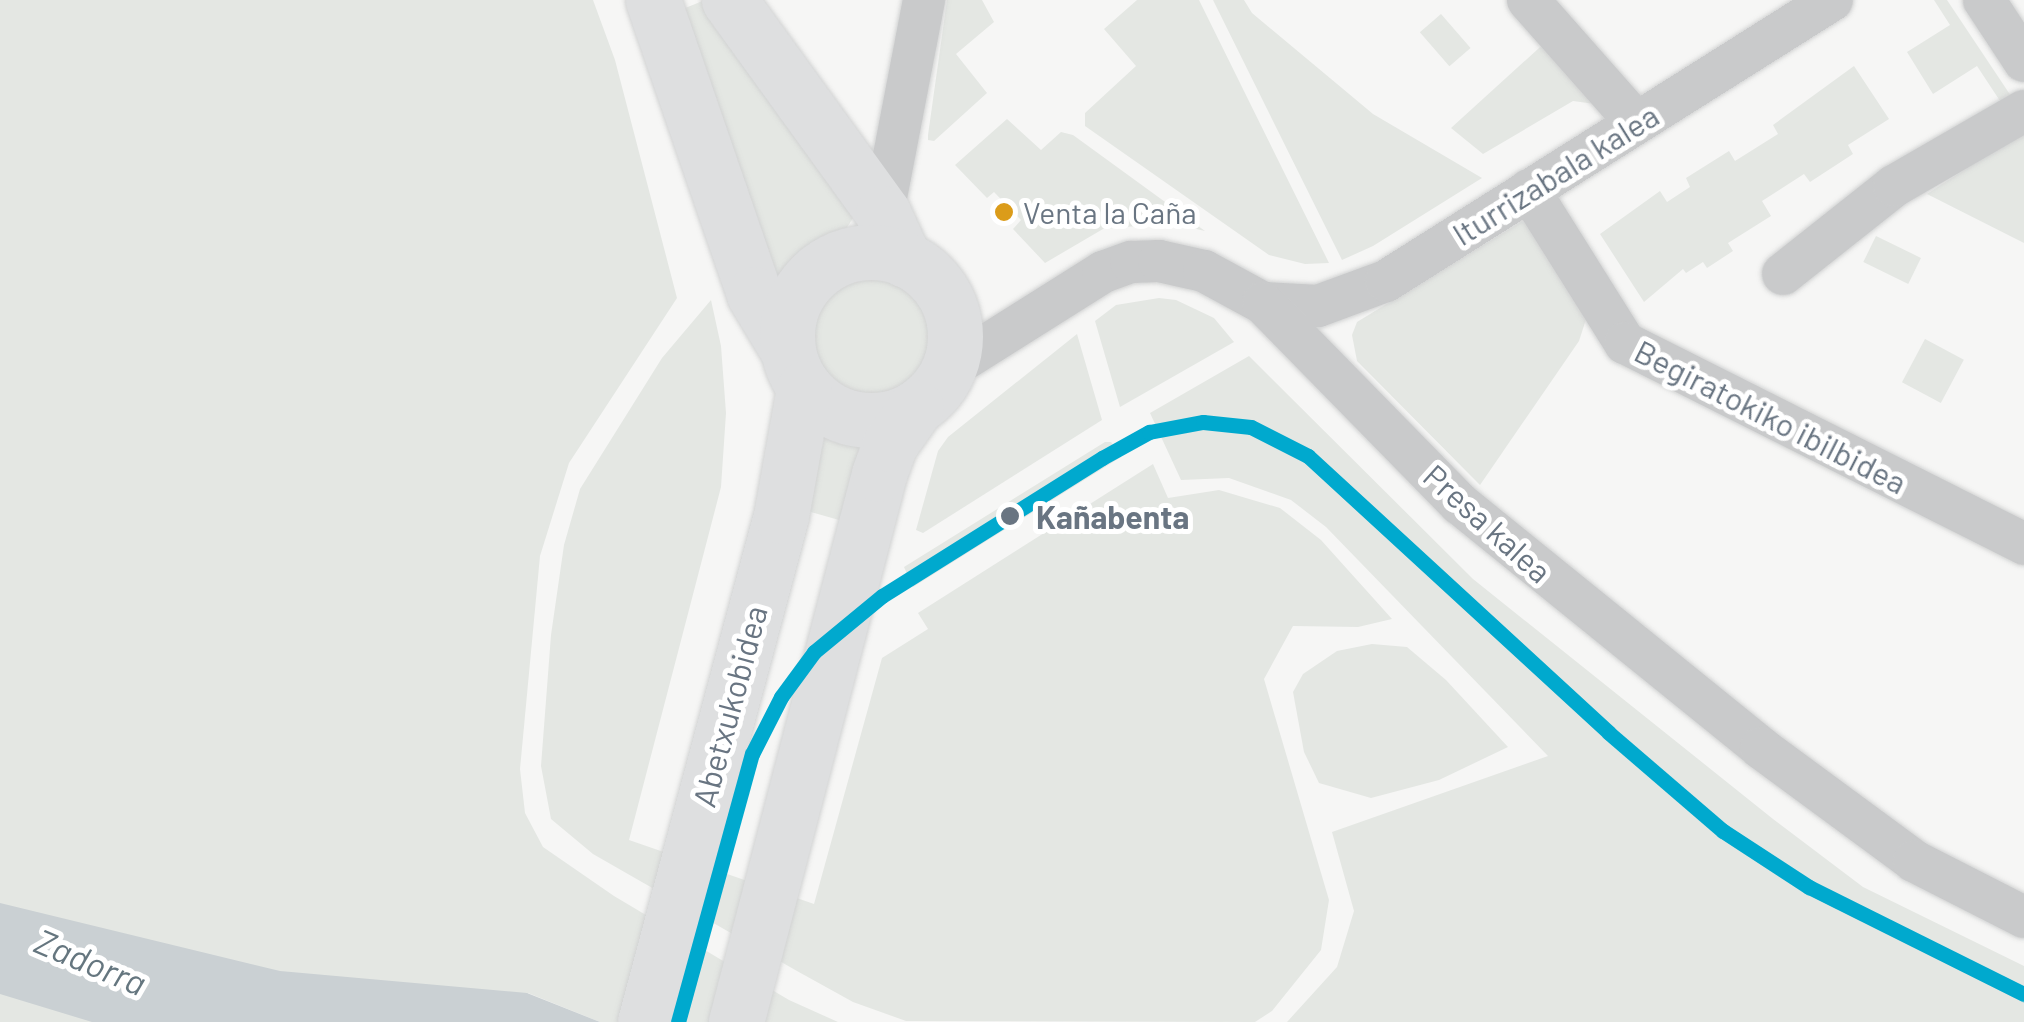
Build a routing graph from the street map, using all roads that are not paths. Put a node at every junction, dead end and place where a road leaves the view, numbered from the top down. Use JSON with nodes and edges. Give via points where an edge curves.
{"nodes":[{"id":1,"x":654,"y":0,"type":"edge"},
{"id":2,"x":729,"y":0,"type":"edge"},
{"id":3,"x":924,"y":0,"type":"edge"},
{"id":4,"x":1528,"y":0,"type":"edge"},
{"id":5,"x":1832,"y":0,"type":"edge"},
{"id":6,"x":1984,"y":0,"type":"edge"},
{"id":7,"x":2024,"y":61,"type":"edge"},
{"id":8,"x":2024,"y":111,"type":"edge"},
{"id":9,"x":1637,"y":124,"type":"junction"},
{"id":10,"x":1529,"y":190,"type":"junction"},
{"id":11,"x":894,"y":236,"type":"junction"},
{"id":12,"x":1783,"y":274,"type":"dead end"},
{"id":13,"x":1263,"y":303,"type":"junction"},
{"id":14,"x":795,"y":369,"type":"junction"},
{"id":15,"x":933,"y":388,"type":"junction"},
{"id":16,"x":2024,"y":544,"type":"edge"},
{"id":17,"x":2024,"y":917,"type":"edge"},
{"id":18,"x":644,"y":1022,"type":"edge"},
{"id":19,"x":736,"y":1022,"type":"edge"}],
"edges":[{"from":1,"to":14,"type":"street","via":[[754,294]]},
{"from":2,"to":11,"type":"street"},
{"from":3,"to":11,"type":"street"},
{"from":4,"to":9,"type":"street"},
{"from":5,"to":9,"type":"street","name":"Iturrizabala kalea"},
{"from":6,"to":7,"type":"street"},
{"from":8,"to":12,"type":"street","via":[[1894,186]]},
{"from":9,"to":10,"type":"street","name":"Iturrizabala kalea"},
{"from":10,"to":13,"type":"street","name":"Iturrizabala kalea","via":[[1386,281],[1318,306]]},
{"from":10,"to":16,"type":"street","name":"Begiratokiko ibilbidea","via":[[1624,343]]},
{"from":11,"to":14,"type":"street","via":[[820,269],[797,295],[790,311]]},
{"from":11,"to":15,"type":"street","via":[[946,298],[955,340]]},
{"from":13,"to":15,"type":"street","name":"Presa kalea","via":[[1204,270],[1131,262],[1062,294]]},
{"from":13,"to":17,"type":"street","name":"Presa kalea","via":[[1460,504],[1536,568],[1863,828]]},
{"from":14,"to":15,"type":"street","via":[[820,404],[858,420],[895,417]]},
{"from":14,"to":18,"type":"street","name":"Abetxukobidea","via":[[781,516]]},
{"from":15,"to":19,"type":"street","via":[[890,444],[879,474]]}]}
